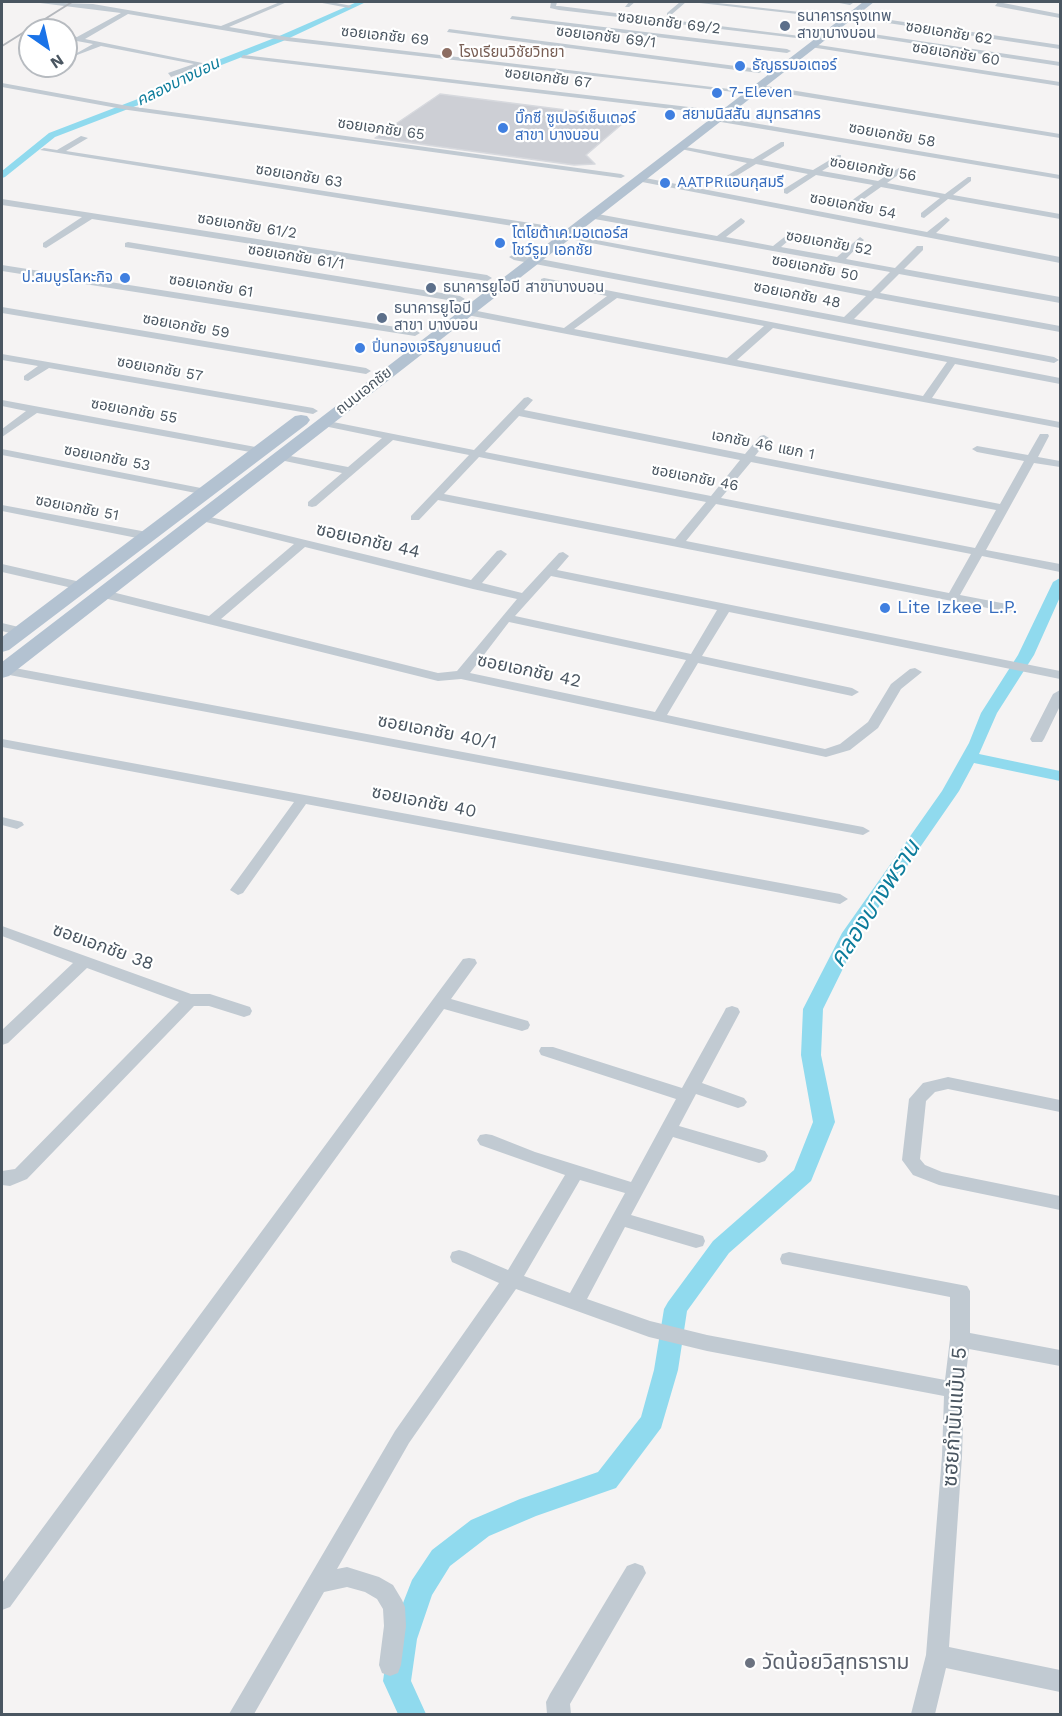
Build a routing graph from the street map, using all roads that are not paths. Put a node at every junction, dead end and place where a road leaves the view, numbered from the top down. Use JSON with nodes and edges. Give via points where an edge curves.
{"nodes":[{"id":1,"x":35,"y":2,"type":"edge"},
{"id":2,"x":284,"y":2,"type":"edge"},
{"id":3,"x":320,"y":2,"type":"edge"},
{"id":4,"x":554,"y":2,"type":"edge"},
{"id":5,"x":683,"y":2,"type":"edge"},
{"id":6,"x":694,"y":2,"type":"edge"},
{"id":7,"x":869,"y":2,"type":"edge"},
{"id":8,"x":1000,"y":2,"type":"edge"},
{"id":9,"x":734,"y":3,"type":"edge"},
{"id":10,"x":349,"y":6,"type":"dead end"},
{"id":11,"x":764,"y":9,"type":"junction"},
{"id":12,"x":843,"y":11,"type":"edge"},
{"id":13,"x":127,"y":12,"type":"junction"},
{"id":14,"x":724,"y":12,"type":"dead end"},
{"id":15,"x":669,"y":14,"type":"dead end"},
{"id":16,"x":613,"y":15,"type":"junction"},
{"id":17,"x":1060,"y":16,"type":"edge"},
{"id":18,"x":512,"y":18,"type":"dead end"},
{"id":19,"x":761,"y":18,"type":"dead end"},
{"id":20,"x":711,"y":26,"type":"junction"},
{"id":21,"x":221,"y":28,"type":"junction"},
{"id":22,"x":595,"y":28,"type":"junction"},
{"id":23,"x":449,"y":31,"type":"dead end"},
{"id":24,"x":586,"y":34,"type":"dead end"},
{"id":25,"x":79,"y":39,"type":"joint"},
{"id":26,"x":577,"y":40,"type":"dead end"},
{"id":27,"x":705,"y":41,"type":"junction"},
{"id":28,"x":808,"y":42,"type":"junction"},
{"id":29,"x":100,"y":44,"type":"junction"},
{"id":30,"x":568,"y":46,"type":"junction"},
{"id":31,"x":1060,"y":47,"type":"edge"},
{"id":32,"x":787,"y":51,"type":"junction"},
{"id":33,"x":79,"y":54,"type":"dead end"},
{"id":34,"x":243,"y":57,"type":"dead end"},
{"id":35,"x":203,"y":64,"type":"junction"},
{"id":36,"x":1060,"y":64,"type":"edge"},
{"id":37,"x":218,"y":67,"type":"dead end"},
{"id":38,"x":171,"y":75,"type":"dead end"},
{"id":39,"x":760,"y":79,"type":"junction"},
{"id":40,"x":2,"y":85,"type":"edge"},
{"id":41,"x":1060,"y":85,"type":"edge"},
{"id":42,"x":734,"y":90,"type":"junction"},
{"id":43,"x":712,"y":115,"type":"junction"},
{"id":44,"x":1060,"y":136,"type":"edge"},
{"id":45,"x":84,"y":138,"type":"dead end"},
{"id":46,"x":781,"y":144,"type":"dead end"},
{"id":47,"x":680,"y":148,"type":"junction"},
{"id":48,"x":44,"y":150,"type":"dead end"},
{"id":49,"x":58,"y":152,"type":"junction"},
{"id":50,"x":838,"y":156,"type":"dead end"},
{"id":51,"x":755,"y":161,"type":"junction"},
{"id":52,"x":902,"y":168,"type":"dead end"},
{"id":53,"x":815,"y":172,"type":"junction"},
{"id":54,"x":621,"y":176,"type":"junction"},
{"id":55,"x":1060,"y":177,"type":"edge"},
{"id":56,"x":640,"y":179,"type":"junction"},
{"id":57,"x":968,"y":179,"type":"dead end"},
{"id":58,"x":725,"y":181,"type":"dead end"},
{"id":59,"x":881,"y":184,"type":"junction"},
{"id":60,"x":787,"y":191,"type":"dead end"},
{"id":61,"x":948,"y":196,"type":"junction"},
{"id":62,"x":2,"y":202,"type":"edge"},
{"id":63,"x":854,"y":203,"type":"dead end"},
{"id":64,"x":924,"y":215,"type":"dead end"},
{"id":65,"x":90,"y":216,"type":"junction"},
{"id":66,"x":592,"y":216,"type":"junction"},
{"id":67,"x":1060,"y":217,"type":"edge"},
{"id":68,"x":946,"y":220,"type":"dead end"},
{"id":69,"x":741,"y":221,"type":"dead end"},
{"id":70,"x":557,"y":233,"type":"junction"},
{"id":71,"x":792,"y":234,"type":"dead end"},
{"id":72,"x":930,"y":234,"type":"junction"},
{"id":73,"x":719,"y":239,"type":"junction"},
{"id":74,"x":860,"y":240,"type":"dead end"},
{"id":75,"x":46,"y":245,"type":"dead end"},
{"id":76,"x":128,"y":245,"type":"dead end"},
{"id":77,"x":920,"y":248,"type":"dead end"},
{"id":78,"x":774,"y":249,"type":"junction"},
{"id":79,"x":514,"y":257,"type":"junction"},
{"id":80,"x":839,"y":260,"type":"junction"},
{"id":81,"x":1060,"y":260,"type":"edge"},
{"id":82,"x":534,"y":261,"type":"junction"},
{"id":83,"x":2,"y":268,"type":"edge"},
{"id":84,"x":895,"y":271,"type":"junction"},
{"id":85,"x":487,"y":278,"type":"junction"},
{"id":86,"x":544,"y":281,"type":"dead end"},
{"id":87,"x":872,"y":294,"type":"junction"},
{"id":88,"x":615,"y":295,"type":"junction"},
{"id":89,"x":1060,"y":300,"type":"edge"},
{"id":90,"x":464,"y":305,"type":"junction"},
{"id":91,"x":2,"y":310,"type":"edge"},
{"id":92,"x":847,"y":320,"type":"junction"},
{"id":93,"x":771,"y":325,"type":"junction"},
{"id":94,"x":1060,"y":329,"type":"edge"},
{"id":95,"x":567,"y":330,"type":"junction"},
{"id":96,"x":415,"y":333,"type":"junction"},
{"id":97,"x":2,"y":358,"type":"edge"},
{"id":98,"x":953,"y":360,"type":"junction"},
{"id":99,"x":1054,"y":360,"type":"dead end"},
{"id":100,"x":730,"y":361,"type":"junction"},
{"id":101,"x":47,"y":365,"type":"junction"},
{"id":102,"x":366,"y":371,"type":"junction"},
{"id":103,"x":28,"y":378,"type":"dead end"},
{"id":104,"x":1060,"y":381,"type":"edge"},
{"id":105,"x":349,"y":384,"type":"dead end"},
{"id":106,"x":926,"y":399,"type":"junction"},
{"id":107,"x":528,"y":400,"type":"dead end"},
{"id":108,"x":2,"y":403,"type":"edge"},
{"id":109,"x":35,"y":409,"type":"junction"},
{"id":110,"x":321,"y":412,"type":"junction"},
{"id":111,"x":516,"y":412,"type":"junction"},
{"id":112,"x":1060,"y":425,"type":"edge"},
{"id":113,"x":2,"y":434,"type":"edge"},
{"id":114,"x":1044,"y":436,"type":"dead end"},
{"id":115,"x":390,"y":437,"type":"junction"},
{"id":116,"x":764,"y":438,"type":"dead end"},
{"id":117,"x":977,"y":449,"type":"dead end"},
{"id":118,"x":261,"y":451,"type":"junction"},
{"id":119,"x":2,"y":452,"type":"edge"},
{"id":120,"x":476,"y":453,"type":"junction"},
{"id":121,"x":280,"y":457,"type":"junction"},
{"id":122,"x":747,"y":458,"type":"junction"},
{"id":123,"x":1031,"y":459,"type":"junction"},
{"id":124,"x":1060,"y":464,"type":"edge"},
{"id":125,"x":349,"y":471,"type":"junction"},
{"id":126,"x":206,"y":492,"type":"junction"},
{"id":127,"x":435,"y":496,"type":"junction"},
{"id":128,"x":712,"y":498,"type":"junction"},
{"id":129,"x":312,"y":504,"type":"dead end"},
{"id":130,"x":2,"y":508,"type":"edge"},
{"id":131,"x":1003,"y":508,"type":"junction"},
{"id":132,"x":179,"y":512,"type":"junction"},
{"id":133,"x":202,"y":518,"type":"junction"},
{"id":134,"x":415,"y":518,"type":"dead end"},
{"id":135,"x":147,"y":536,"type":"junction"},
{"id":136,"x":678,"y":543,"type":"junction"},
{"id":137,"x":301,"y":544,"type":"junction"},
{"id":138,"x":979,"y":551,"type":"junction"},
{"id":139,"x":501,"y":554,"type":"dead end"},
{"id":140,"x":563,"y":556,"type":"dead end"},
{"id":141,"x":1056,"y":567,"type":"edge"},
{"id":142,"x":2,"y":568,"type":"edge"},
{"id":143,"x":550,"y":572,"type":"junction"},
{"id":144,"x":473,"y":585,"type":"junction"},
{"id":145,"x":81,"y":586,"type":"junction"},
{"id":146,"x":104,"y":594,"type":"junction"},
{"id":147,"x":525,"y":597,"type":"junction"},
{"id":148,"x":953,"y":597,"type":"junction"},
{"id":149,"x":1008,"y":608,"type":"dead end"},
{"id":150,"x":724,"y":609,"type":"junction"},
{"id":151,"x":506,"y":618,"type":"junction"},
{"id":152,"x":212,"y":620,"type":"junction"},
{"id":153,"x":2,"y":627,"type":"edge"},
{"id":154,"x":21,"y":632,"type":"junction"},
{"id":155,"x":2,"y":646,"type":"edge"},
{"id":156,"x":694,"y":658,"type":"junction"},
{"id":157,"x":3,"y":671,"type":"edge"},
{"id":158,"x":915,"y":672,"type":"dead end"},
{"id":159,"x":461,"y":675,"type":"junction"},
{"id":160,"x":1060,"y":675,"type":"edge"},
{"id":161,"x":852,"y":692,"type":"dead end"},
{"id":162,"x":1060,"y":694,"type":"edge"},
{"id":163,"x":658,"y":717,"type":"junction"},
{"id":164,"x":1037,"y":739,"type":"dead end"},
{"id":165,"x":2,"y":743,"type":"edge"},
{"id":166,"x":302,"y":800,"type":"junction"},
{"id":167,"x":2,"y":821,"type":"edge"},
{"id":168,"x":16,"y":825,"type":"dead end"},
{"id":169,"x":863,"y":831,"type":"dead end"},
{"id":170,"x":238,"y":890,"type":"dead end"},
{"id":171,"x":840,"y":899,"type":"dead end"},
{"id":172,"x":2,"y":932,"type":"edge"},
{"id":173,"x":85,"y":962,"type":"junction"},
{"id":174,"x":469,"y":963,"type":"dead end"},
{"id":175,"x":190,"y":1000,"type":"junction"},
{"id":176,"x":440,"y":1002,"type":"junction"},
{"id":177,"x":244,"y":1011,"type":"dead end"},
{"id":178,"x":732,"y":1012,"type":"dead end"},
{"id":179,"x":522,"y":1025,"type":"dead end"},
{"id":180,"x":2,"y":1039,"type":"edge"},
{"id":181,"x":547,"y":1051,"type":"dead end"},
{"id":182,"x":689,"y":1091,"type":"junction"},
{"id":183,"x":738,"y":1102,"type":"dead end"},
{"id":184,"x":1060,"y":1106,"type":"edge"},
{"id":185,"x":669,"y":1129,"type":"junction"},
{"id":186,"x":486,"y":1140,"type":"dead end"},
{"id":187,"x":759,"y":1156,"type":"dead end"},
{"id":188,"x":576,"y":1171,"type":"junction"},
{"id":189,"x":2,"y":1178,"type":"edge"},
{"id":190,"x":636,"y":1190,"type":"junction"},
{"id":191,"x":1060,"y":1203,"type":"edge"},
{"id":192,"x":621,"y":1219,"type":"junction"},
{"id":193,"x":696,"y":1241,"type":"dead end"},
{"id":194,"x":459,"y":1257,"type":"dead end"},
{"id":195,"x":789,"y":1259,"type":"dead end"},
{"id":196,"x":512,"y":1280,"type":"junction"},
{"id":197,"x":575,"y":1302,"type":"junction"},
{"id":198,"x":960,"y":1339,"type":"junction"},
{"id":199,"x":1060,"y":1358,"type":"edge"},
{"id":200,"x":954,"y":1390,"type":"junction"},
{"id":201,"x":634,"y":1573,"type":"dead end"},
{"id":202,"x":317,"y":1583,"type":"junction"},
{"id":203,"x":2,"y":1600,"type":"edge"},
{"id":204,"x":937,"y":1655,"type":"junction"},
{"id":205,"x":390,"y":1665,"type":"dead end"},
{"id":206,"x":1060,"y":1681,"type":"edge"},
{"id":207,"x":241,"y":1714,"type":"edge"},
{"id":208,"x":559,"y":1714,"type":"edge"},
{"id":209,"x":922,"y":1714,"type":"edge"}],
"edges":[{"from":1,"to":13,"type":"street","name":"ซอยเอกชัย 69"},
{"from":2,"to":21,"type":"street"},
{"from":3,"to":10,"type":"street"},
{"from":4,"to":16,"type":"street","name":"ซอยเอกชัย 60","via":[[553,7]]},
{"from":5,"to":15,"type":"street"},
{"from":6,"to":9,"type":"street"},
{"from":7,"to":12,"type":"main road","name":"ถนนเอกชัย"},
{"from":8,"to":17,"type":"street","via":[[997,5]]},
{"from":9,"to":11,"type":"street"},
{"from":9,"to":14,"type":"street"},
{"from":11,"to":12,"type":"street"},
{"from":11,"to":19,"type":"street","via":[[759,14]]},
{"from":12,"to":28,"type":"main road","name":"ถนนเอกชัย"},
{"from":12,"to":31,"type":"street"},
{"from":12,"to":36,"type":"street","name":"ซอยเอกชัย 62"},
{"from":13,"to":21,"type":"street","name":"ซอยเอกชัย 69"},
{"from":13,"to":25,"type":"street"},
{"from":16,"to":20,"type":"street","name":"ซอยเอกชัย 60"},
{"from":16,"to":22,"type":"street"},
{"from":18,"to":22,"type":"street","name":"ซอยเอกชัย 69/2"},
{"from":20,"to":27,"type":"street"},
{"from":20,"to":28,"type":"street","name":"ซอยเอกชัย 60"},
{"from":21,"to":42,"type":"street","name":"ซอยเอกชัย 69"},
{"from":22,"to":24,"type":"street"},
{"from":22,"to":27,"type":"street","name":"ซอยเอกชัย 69/2"},
{"from":23,"to":30,"type":"street","name":"ซอยเอกชัย 69/1"},
{"from":25,"to":29,"type":"street"},
{"from":26,"to":30,"type":"street"},
{"from":27,"to":32,"type":"street","name":"ซอยเอกชัย 69/2"},
{"from":28,"to":32,"type":"main road","name":"ถนนเอกชัย"},
{"from":28,"to":39,"type":"main road","name":"ถนนเอกชัย"},
{"from":28,"to":41,"type":"street","name":"ซอยเอกชัย 60","via":[[1008,76],[1010,83],[1024,87],[1049,90]]},
{"from":29,"to":33,"type":"street"},
{"from":29,"to":35,"type":"street"},
{"from":30,"to":39,"type":"street","name":"ซอยเอกชัย 69/1"},
{"from":32,"to":39,"type":"main road","name":"ถนนเอกชัย"},
{"from":34,"to":43,"type":"street","name":"ซอยเอกชัย 67"},
{"from":35,"to":37,"type":"street"},
{"from":35,"to":38,"type":"street"},
{"from":39,"to":42,"type":"main road","name":"ถนนเอกชัย"},
{"from":39,"to":43,"type":"main road","name":"ถนนเอกชัย"},
{"from":39,"to":44,"type":"street","name":"ซอยเอกชัย 69/1"},
{"from":40,"to":54,"type":"street","name":"ซอยเอกชัย 65","via":[[137,109]]},
{"from":42,"to":43,"type":"main road","name":"ถนนเอกชัย"},
{"from":43,"to":47,"type":"main road","name":"ถนนเอกชัย"},
{"from":43,"to":54,"type":"main road","name":"ถนนเอกชัย"},
{"from":43,"to":55,"type":"street","name":"ซอยเอกชัย 58"},
{"from":45,"to":49,"type":"street"},
{"from":46,"to":51,"type":"street"},
{"from":47,"to":51,"type":"street","name":"ซอยเอกชัย 56"},
{"from":47,"to":56,"type":"main road","name":"ถนนเอกชัย"},
{"from":48,"to":49,"type":"street","name":"ซอยเอกชัย 63"},
{"from":49,"to":70,"type":"street","name":"ซอยเอกชัย 63"},
{"from":50,"to":53,"type":"street"},
{"from":51,"to":53,"type":"street","name":"ซอยเอกชัย 56"},
{"from":51,"to":58,"type":"street"},
{"from":52,"to":59,"type":"street"},
{"from":53,"to":59,"type":"street","name":"ซอยเอกชัย 56"},
{"from":53,"to":60,"type":"street"},
{"from":54,"to":70,"type":"main road","name":"ถนนเอกชัย"},
{"from":56,"to":66,"type":"main road","name":"ถนนเอกชัย"},
{"from":56,"to":72,"type":"street","name":"ซอยเอกชัย 54"},
{"from":57,"to":61,"type":"street"},
{"from":59,"to":61,"type":"street","name":"ซอยเอกชัย 56"},
{"from":59,"to":63,"type":"street"},
{"from":61,"to":64,"type":"street"},
{"from":61,"to":67,"type":"street","name":"ซอยเอกชัย 56"},
{"from":62,"to":65,"type":"street","name":"ซอยเอกชัย 61/2"},
{"from":65,"to":75,"type":"street"},
{"from":65,"to":85,"type":"street","name":"ซอยเอกชัย 61/2"},
{"from":66,"to":70,"type":"main road","name":"ถนนเอกชัย"},
{"from":66,"to":73,"type":"street","name":"ซอยเอกชัย 52","via":[[660,225]]},
{"from":68,"to":72,"type":"street"},
{"from":69,"to":73,"type":"street"},
{"from":70,"to":79,"type":"main road","name":"ถนนเอกชัย"},
{"from":70,"to":82,"type":"main road","name":"ถนนเอกชัย"},
{"from":70,"to":87,"type":"street","name":"ซอยเอกชัย 50"},
{"from":71,"to":78,"type":"street"},
{"from":72,"to":81,"type":"street","name":"ซอยเอกชัย 54"},
{"from":73,"to":78,"type":"street","name":"ซอยเอกชัย 52"},
{"from":74,"to":80,"type":"street"},
{"from":76,"to":90,"type":"street","name":"ซอยเอกชัย 61/1"},
{"from":77,"to":84,"type":"street"},
{"from":78,"to":80,"type":"street","name":"ซอยเอกชัย 52"},
{"from":79,"to":82,"type":"street","name":"ซอยเอกชัย 48"},
{"from":79,"to":85,"type":"main road","name":"ถนนเอกชัย"},
{"from":80,"to":84,"type":"street","name":"ซอยเอกชัย 52"},
{"from":82,"to":90,"type":"main road","name":"ถนนเอกชัย"},
{"from":82,"to":92,"type":"street","name":"ซอยเอกชัย 48"},
{"from":83,"to":96,"type":"street","name":"ซอยเอกชัย 61"},
{"from":84,"to":87,"type":"street"},
{"from":84,"to":89,"type":"street","name":"ซอยเอกชัย 52"},
{"from":85,"to":90,"type":"main road","name":"ถนนเอกชัย"},
{"from":86,"to":88,"type":"street"},
{"from":87,"to":92,"type":"street"},
{"from":87,"to":94,"type":"street","name":"ซอยเอกชัย 50"},
{"from":88,"to":93,"type":"street"},
{"from":88,"to":95,"type":"street"},
{"from":90,"to":95,"type":"street","name":"ซอยเอกชัย 61/1"},
{"from":90,"to":96,"type":"main road","name":"ถนนเอกชัย"},
{"from":90,"to":110,"type":"main road","name":"ถนนเอกชัย"},
{"from":91,"to":102,"type":"street","name":"ซอยเอกชัย 59"},
{"from":92,"to":99,"type":"street","name":"ซอยเอกชัย 48"},
{"from":93,"to":98,"type":"street"},
{"from":93,"to":100,"type":"street"},
{"from":95,"to":100,"type":"street","name":"ซอยเอกชัย 61/1"},
{"from":96,"to":102,"type":"main road","name":"ถนนเอกชัย"},
{"from":97,"to":101,"type":"street","name":"ซอยเอกชัย 57"},
{"from":98,"to":104,"type":"street"},
{"from":98,"to":106,"type":"street"},
{"from":100,"to":106,"type":"street","name":"ซอยเอกชัย 61/1"},
{"from":101,"to":103,"type":"street"},
{"from":101,"to":110,"type":"street","name":"ซอยเอกชัย 57"},
{"from":102,"to":105,"type":"main road","name":"ถนนเอกชัย"},
{"from":106,"to":112,"type":"street","name":"ซอยเอกชัย 61/1"},
{"from":107,"to":111,"type":"street"},
{"from":108,"to":109,"type":"street","name":"ซอยเอกชัย 55"},
{"from":109,"to":113,"type":"street"},
{"from":109,"to":118,"type":"street","name":"ซอยเอกชัย 55"},
{"from":110,"to":115,"type":"street","name":"ซอยเอกชัย 46"},
{"from":110,"to":118,"type":"main road","name":"ถนนเอกชัย"},
{"from":110,"to":121,"type":"main road","name":"ถนนเอกชัย"},
{"from":111,"to":120,"type":"street"},
{"from":111,"to":122,"type":"street","name":"เอกชัย 46 แยก 1"},
{"from":114,"to":123,"type":"street"},
{"from":115,"to":120,"type":"street","name":"ซอยเอกชัย 46"},
{"from":115,"to":125,"type":"street"},
{"from":116,"to":122,"type":"street"},
{"from":117,"to":123,"type":"street"},
{"from":118,"to":126,"type":"main road","name":"ถนนเอกชัย"},
{"from":119,"to":126,"type":"street","name":"ซอยเอกชัย 53"},
{"from":120,"to":127,"type":"street"},
{"from":120,"to":128,"type":"street","name":"ซอยเอกชัย 46"},
{"from":121,"to":125,"type":"street"},
{"from":121,"to":133,"type":"main road","name":"ถนนเอกชัย"},
{"from":122,"to":128,"type":"street"},
{"from":122,"to":131,"type":"street","name":"เอกชัย 46 แยก 1"},
{"from":123,"to":124,"type":"street"},
{"from":123,"to":131,"type":"street"},
{"from":125,"to":129,"type":"street"},
{"from":126,"to":132,"type":"main road","name":"ถนนเอกชัย"},
{"from":127,"to":134,"type":"street"},
{"from":127,"to":136,"type":"street"},
{"from":128,"to":136,"type":"street"},
{"from":128,"to":138,"type":"street","name":"ซอยเอกชัย 46"},
{"from":130,"to":135,"type":"street","name":"ซอยเอกชัย 51"},
{"from":131,"to":138,"type":"street"},
{"from":132,"to":133,"type":"main road"},
{"from":132,"to":135,"type":"main road","name":"ถนนเอกชัย"},
{"from":133,"to":137,"type":"street","name":"ซอยเอกชัย 44"},
{"from":133,"to":146,"type":"main road","name":"ถนนเอกชัย"},
{"from":135,"to":145,"type":"main road","name":"ถนนเอกชัย"},
{"from":136,"to":148,"type":"street"},
{"from":137,"to":144,"type":"street","name":"ซอยเอกชัย 44"},
{"from":137,"to":152,"type":"street"},
{"from":138,"to":141,"type":"street","name":"ซอยเอกชัย 46"},
{"from":138,"to":148,"type":"street"},
{"from":139,"to":144,"type":"street"},
{"from":140,"to":143,"type":"street"},
{"from":142,"to":145,"type":"street"},
{"from":143,"to":147,"type":"street"},
{"from":143,"to":150,"type":"street"},
{"from":144,"to":147,"type":"street","name":"ซอยเอกชัย 44"},
{"from":145,"to":154,"type":"main road","name":"ถนนเอกชัย"},
{"from":146,"to":152,"type":"street","name":"ซอยเอกชัย 42"},
{"from":146,"to":157,"type":"main road","name":"ถนนเอกชัย"},
{"from":147,"to":151,"type":"street"},
{"from":148,"to":149,"type":"street"},
{"from":150,"to":156,"type":"street"},
{"from":150,"to":160,"type":"street"},
{"from":151,"to":156,"type":"street"},
{"from":151,"to":159,"type":"street"},
{"from":152,"to":159,"type":"street","name":"ซอยเอกชัย 42","via":[[438,677]]},
{"from":153,"to":154,"type":"street"},
{"from":154,"to":155,"type":"main road","name":"ถนนเอกชัย"},
{"from":156,"to":161,"type":"street"},
{"from":156,"to":163,"type":"street"},
{"from":157,"to":169,"type":"street","name":"ซอยเอกชัย 40/1"},
{"from":158,"to":163,"type":"street","name":"ซอยเอกชัย 42","via":[[896,687],[873,725],[845,747],[826,753]]},
{"from":159,"to":163,"type":"street","name":"ซอยเอกชัย 42"},
{"from":162,"to":164,"type":"street"},
{"from":165,"to":166,"type":"street","name":"ซอยเอกชัย 40"},
{"from":166,"to":170,"type":"street"},
{"from":166,"to":171,"type":"street","name":"ซอยเอกชัย 40"},
{"from":167,"to":168,"type":"street"},
{"from":172,"to":173,"type":"street","name":"ซอยเอกชัย 38"},
{"from":173,"to":175,"type":"street","name":"ซอยเอกชัย 38"},
{"from":173,"to":180,"type":"street"},
{"from":174,"to":176,"type":"street"},
{"from":175,"to":177,"type":"street","name":"ซอยเอกชัย 38","via":[[210,1000]]},
{"from":175,"to":189,"type":"street","via":[[21,1174]]},
{"from":176,"to":179,"type":"street"},
{"from":176,"to":203,"type":"street"},
{"from":178,"to":182,"type":"street"},
{"from":181,"to":182,"type":"street"},
{"from":182,"to":183,"type":"street"},
{"from":182,"to":185,"type":"street"},
{"from":184,"to":191,"type":"street","via":[[948,1083],[929,1087],[918,1099],[911,1161],[919,1170],[939,1178]]},
{"from":185,"to":187,"type":"street"},
{"from":185,"to":190,"type":"street"},
{"from":186,"to":188,"type":"street"},
{"from":188,"to":190,"type":"street"},
{"from":188,"to":196,"type":"street"},
{"from":190,"to":192,"type":"street"},
{"from":192,"to":193,"type":"street"},
{"from":192,"to":197,"type":"street"},
{"from":194,"to":196,"type":"street"},
{"from":195,"to":198,"type":"street","name":"ซฮยกำนันแม้น 5","via":[[960,1291]]},
{"from":196,"to":197,"type":"street"},
{"from":196,"to":202,"type":"street","via":[[402,1437]]},
{"from":197,"to":200,"type":"street","via":[[649,1329],[707,1343]]},
{"from":198,"to":199,"type":"street"},
{"from":198,"to":200,"type":"street","name":"ซฮยกำนันแม้น 5"},
{"from":200,"to":204,"type":"street","name":"ซฮยกำนันแม้น 5"},
{"from":201,"to":208,"type":"street","via":[[558,1702]]},
{"from":202,"to":205,"type":"street","via":[[346,1577],[384,1592],[394,1607]]},
{"from":202,"to":207,"type":"street"},
{"from":204,"to":206,"type":"street"},
{"from":204,"to":209,"type":"street","name":"ซฮยกำนันแม้น 5"}]}
